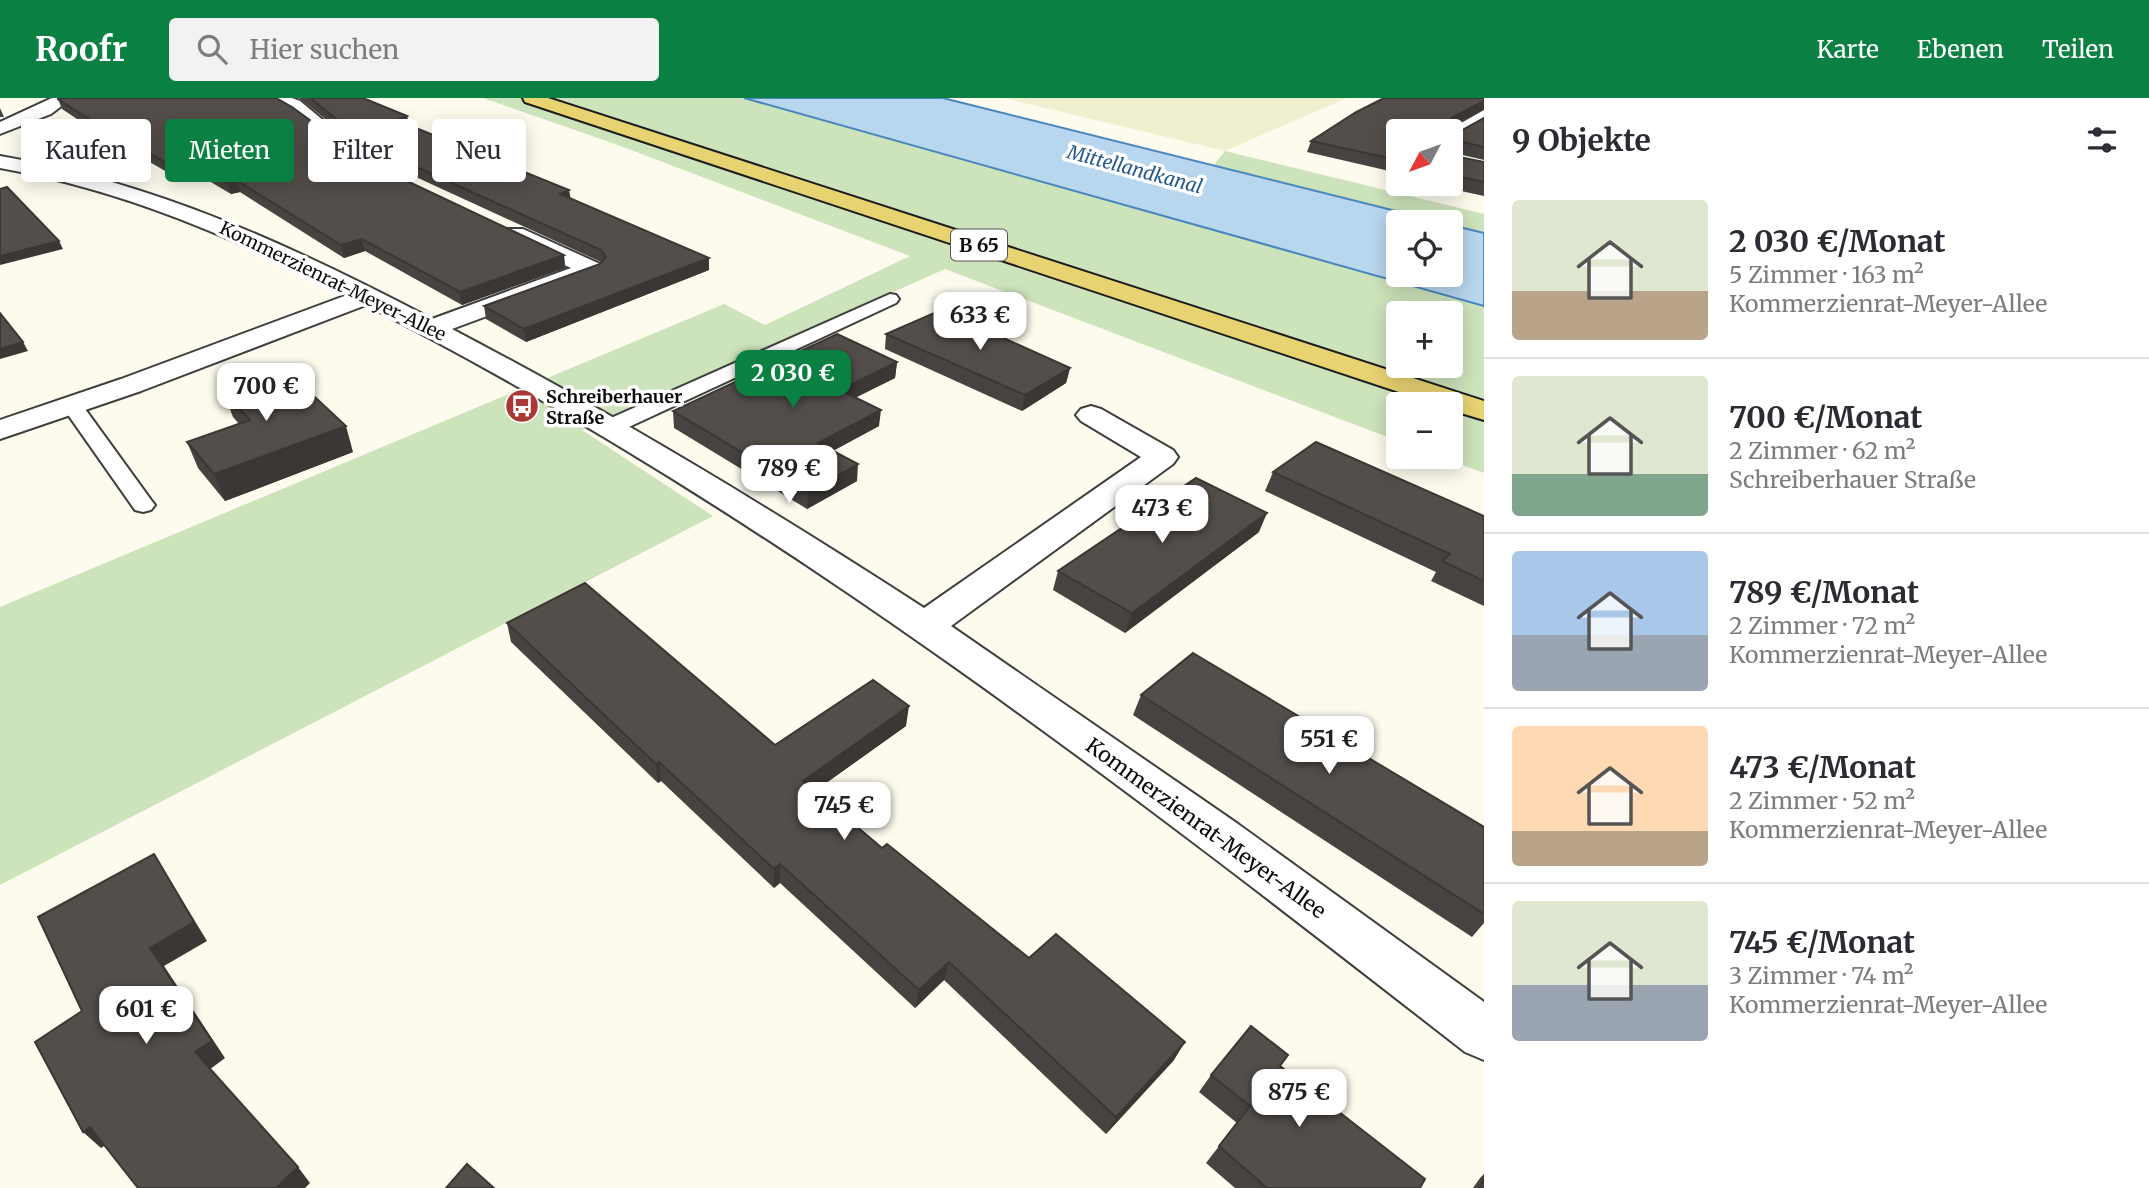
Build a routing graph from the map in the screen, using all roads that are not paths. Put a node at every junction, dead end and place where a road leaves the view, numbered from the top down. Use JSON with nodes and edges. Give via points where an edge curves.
{"nodes":[{"id":1,"x":64,"y":98,"type":"edge"},
{"id":2,"x":278,"y":98,"type":"edge"},
{"id":3,"x":531,"y":98,"type":"edge"},
{"id":4,"x":1484,"y":115,"type":"edge"},
{"id":5,"x":310,"y":119,"type":"edge"},
{"id":6,"x":0,"y":129,"type":"edge"},
{"id":7,"x":1463,"y":129,"type":"edge"},
{"id":8,"x":0,"y":162,"type":"edge"},
{"id":9,"x":492,"y":223,"type":"edge"},
{"id":10,"x":367,"y":296,"type":"junction"},
{"id":11,"x":890,"y":299,"type":"dead end"},
{"id":12,"x":431,"y":328,"type":"junction"},
{"id":13,"x":73,"y":405,"type":"junction"},
{"id":14,"x":1484,"y":411,"type":"edge"},
{"id":15,"x":1091,"y":415,"type":"dead end"},
{"id":16,"x":610,"y":427,"type":"junction"},
{"id":17,"x":0,"y":430,"type":"edge"},
{"id":18,"x":143,"y":505,"type":"dead end"},
{"id":19,"x":923,"y":627,"type":"junction"},
{"id":20,"x":1484,"y":1034,"type":"edge"}],
"edges":[{"from":1,"to":6,"type":"street"},
{"from":2,"to":5,"type":"street"},
{"from":3,"to":14,"type":"main road","number":"B 65"},
{"from":4,"to":7,"type":"street"},
{"from":8,"to":10,"type":"street","name":"Kommerzienrat-Meyer-Allee","via":[[75,176],[229,229]]},
{"from":9,"to":12,"type":"street","via":[[592,269]]},
{"from":10,"to":12,"type":"street","name":"Kommerzienrat-Meyer-Allee"},
{"from":10,"to":13,"type":"street"},
{"from":11,"to":16,"type":"lane"},
{"from":12,"to":16,"type":"street","name":"Kommerzienrat-Meyer-Allee"},
{"from":13,"to":17,"type":"street"},
{"from":13,"to":18,"type":"lane"},
{"from":15,"to":19,"type":"street","via":[[1162,457]]},
{"from":16,"to":19,"type":"street","name":"Kommerzienrat-Meyer-Allee"},
{"from":19,"to":20,"type":"street","name":"Kommerzienrat-Meyer-Allee","via":[[1281,881]]}]}
